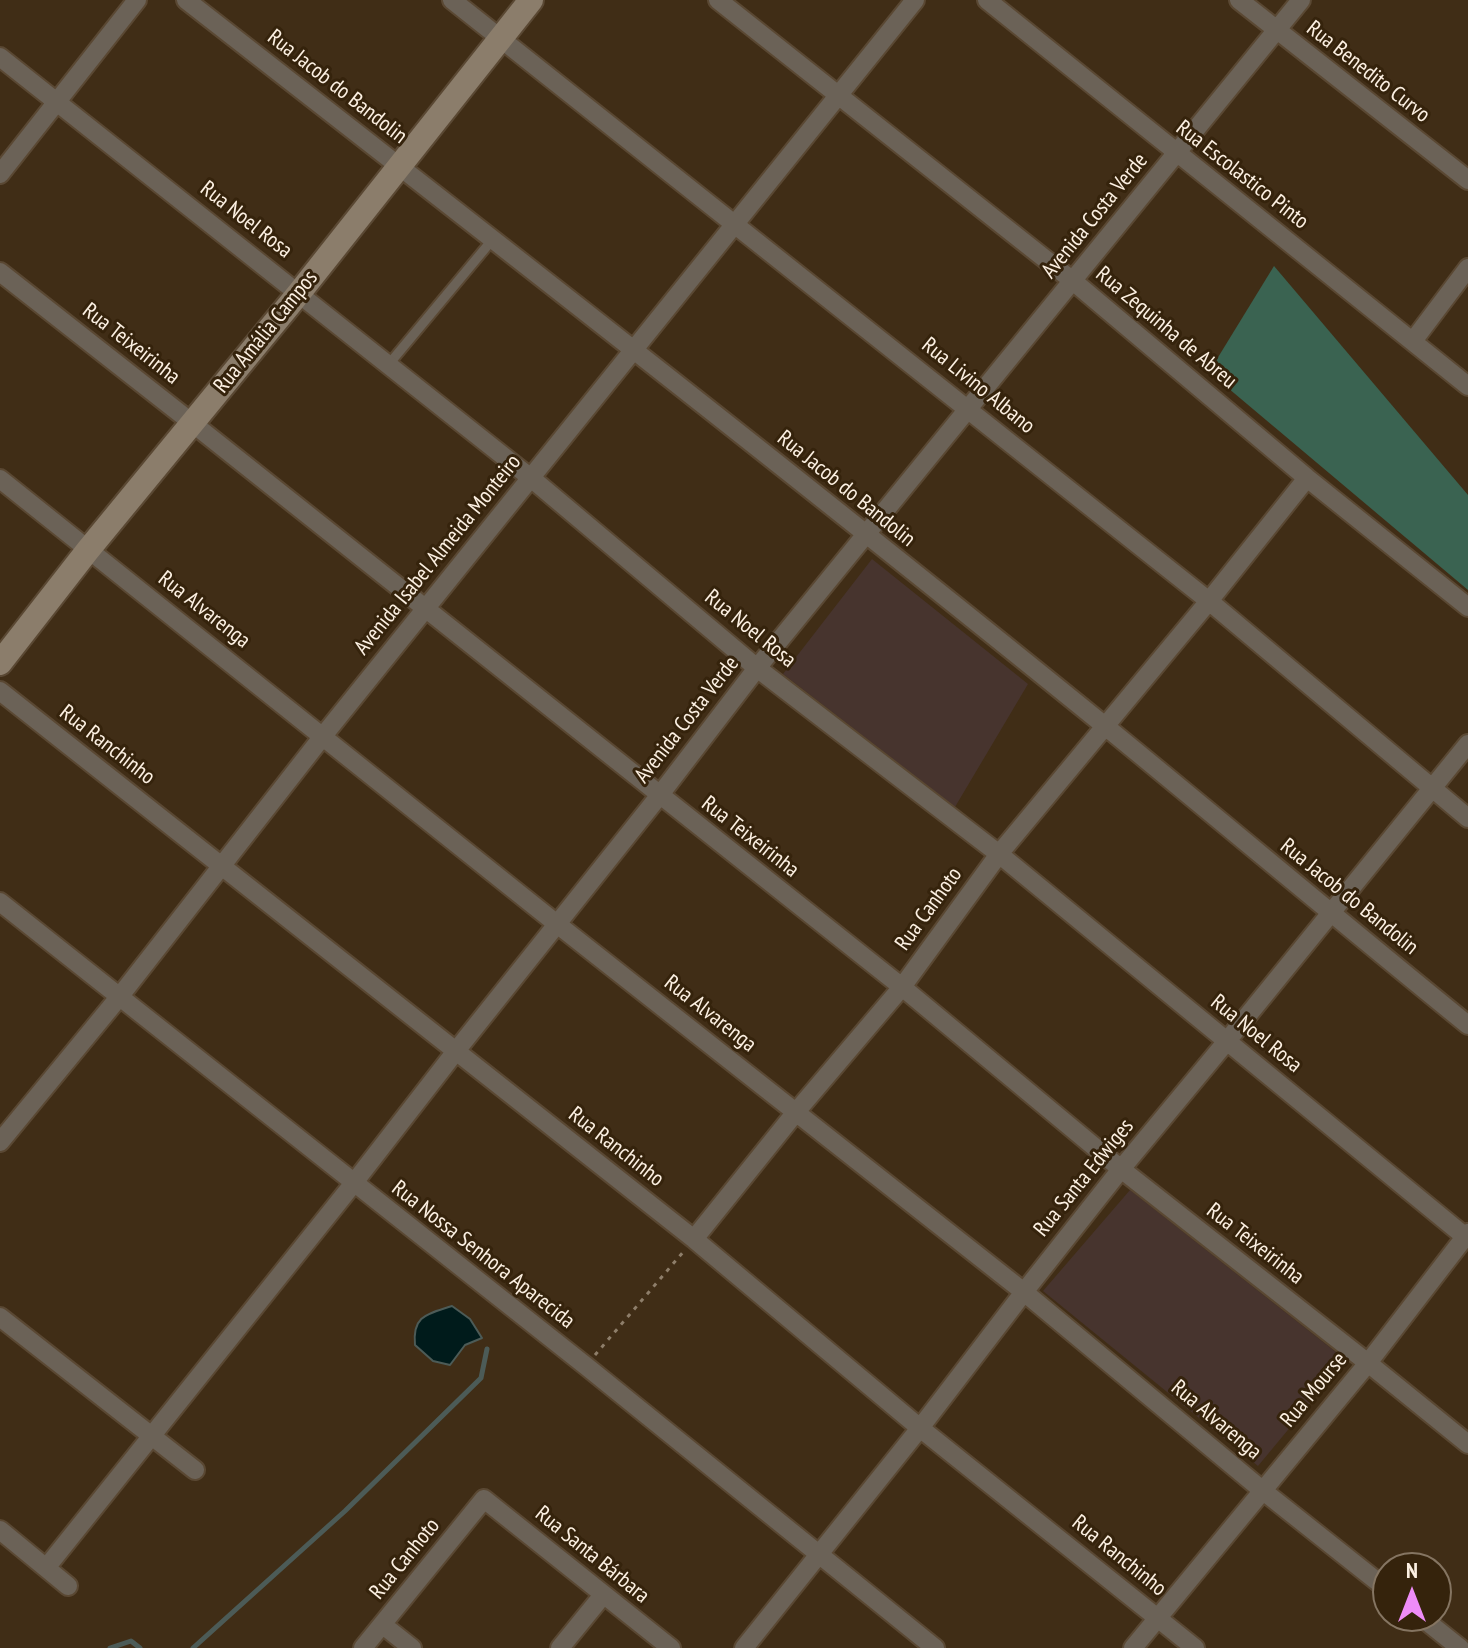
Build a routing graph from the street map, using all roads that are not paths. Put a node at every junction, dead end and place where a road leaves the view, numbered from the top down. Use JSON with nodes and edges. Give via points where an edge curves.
{"nodes":[{"id":1,"x":137,"y":0,"type":"edge"},
{"id":2,"x":186,"y":0,"type":"edge"},
{"id":3,"x":452,"y":0,"type":"edge"},
{"id":4,"x":531,"y":0,"type":"edge"},
{"id":5,"x":718,"y":0,"type":"edge"},
{"id":6,"x":915,"y":0,"type":"edge"},
{"id":7,"x":987,"y":0,"type":"edge"},
{"id":8,"x":1239,"y":0,"type":"edge"},
{"id":9,"x":1301,"y":0,"type":"edge"},
{"id":10,"x":1277,"y":31,"type":"junction"},
{"id":11,"x":500,"y":39,"type":"junction"},
{"id":12,"x":0,"y":57,"type":"edge"},
{"id":13,"x":839,"y":95,"type":"junction"},
{"id":14,"x":56,"y":101,"type":"junction"},
{"id":15,"x":1177,"y":154,"type":"junction"},
{"id":16,"x":399,"y":166,"type":"junction"},
{"id":17,"x":0,"y":174,"type":"edge"},
{"id":18,"x":1468,"y":180,"type":"edge"},
{"id":19,"x":735,"y":223,"type":"junction"},
{"id":20,"x":493,"y":239,"type":"junction"},
{"id":21,"x":1468,"y":268,"type":"edge"},
{"id":22,"x":0,"y":272,"type":"edge"},
{"id":23,"x":1073,"y":281,"type":"junction"},
{"id":24,"x":299,"y":293,"type":"junction"},
{"id":25,"x":1413,"y":341,"type":"junction"},
{"id":26,"x":634,"y":349,"type":"junction"},
{"id":27,"x":389,"y":364,"type":"junction"},
{"id":28,"x":1468,"y":386,"type":"edge"},
{"id":29,"x":969,"y":409,"type":"junction"},
{"id":30,"x":191,"y":422,"type":"junction"},
{"id":31,"x":531,"y":478,"type":"junction"},
{"id":32,"x":1307,"y":478,"type":"junction"},
{"id":33,"x":0,"y":479,"type":"edge"},
{"id":34,"x":866,"y":535,"type":"junction"},
{"id":35,"x":88,"y":550,"type":"junction"},
{"id":36,"x":1209,"y":601,"type":"junction"},
{"id":37,"x":1468,"y":607,"type":"edge"},
{"id":38,"x":425,"y":610,"type":"junction"},
{"id":39,"x":0,"y":663,"type":"edge"},
{"id":40,"x":757,"y":668,"type":"junction"},
{"id":41,"x":0,"y":691,"type":"edge"},
{"id":42,"x":1105,"y":726,"type":"junction"},
{"id":43,"x":323,"y":736,"type":"junction"},
{"id":44,"x":1468,"y":744,"type":"edge"},
{"id":45,"x":1432,"y":789,"type":"junction"},
{"id":46,"x":659,"y":796,"type":"junction"},
{"id":47,"x":1468,"y":818,"type":"edge"},
{"id":48,"x":999,"y":854,"type":"junction"},
{"id":49,"x":222,"y":865,"type":"junction"},
{"id":50,"x":0,"y":902,"type":"edge"},
{"id":51,"x":1330,"y":914,"type":"junction"},
{"id":52,"x":557,"y":924,"type":"junction"},
{"id":53,"x":902,"y":987,"type":"junction"},
{"id":54,"x":120,"y":996,"type":"junction"},
{"id":55,"x":1468,"y":1025,"type":"edge"},
{"id":56,"x":1227,"y":1041,"type":"junction"},
{"id":57,"x":456,"y":1051,"type":"junction"},
{"id":58,"x":796,"y":1112,"type":"junction"},
{"id":59,"x":0,"y":1142,"type":"edge"},
{"id":60,"x":1121,"y":1169,"type":"junction"},
{"id":61,"x":353,"y":1184,"type":"junction"},
{"id":62,"x":1467,"y":1237,"type":"edge"},
{"id":63,"x":694,"y":1239,"type":"junction"},
{"id":64,"x":1024,"y":1292,"type":"junction"},
{"id":65,"x":0,"y":1317,"type":"edge"},
{"id":66,"x":1368,"y":1363,"type":"junction"},
{"id":67,"x":920,"y":1428,"type":"junction"},
{"id":68,"x":151,"y":1436,"type":"junction"},
{"id":69,"x":1468,"y":1444,"type":"edge"},
{"id":70,"x":195,"y":1470,"type":"dead end"},
{"id":71,"x":1262,"y":1490,"type":"junction"},
{"id":72,"x":484,"y":1499,"type":"joint"},
{"id":73,"x":0,"y":1530,"type":"edge"},
{"id":74,"x":818,"y":1554,"type":"junction"},
{"id":75,"x":46,"y":1568,"type":"junction"},
{"id":76,"x":1372,"y":1577,"type":"edge"},
{"id":77,"x":68,"y":1586,"type":"dead end"},
{"id":78,"x":603,"y":1595,"type":"junction"},
{"id":79,"x":1157,"y":1617,"type":"junction"},
{"id":80,"x":383,"y":1625,"type":"junction"},
{"id":81,"x":1440,"y":1632,"type":"edge"},
{"id":82,"x":363,"y":1648,"type":"edge"},
{"id":83,"x":412,"y":1648,"type":"edge"},
{"id":84,"x":560,"y":1648,"type":"edge"},
{"id":85,"x":671,"y":1648,"type":"edge"},
{"id":86,"x":744,"y":1648,"type":"edge"},
{"id":87,"x":935,"y":1648,"type":"edge"},
{"id":88,"x":1133,"y":1648,"type":"edge"},
{"id":89,"x":1195,"y":1648,"type":"edge"},
{"id":90,"x":1460,"y":1648,"type":"edge"}],
"edges":[{"from":1,"to":14,"type":"street"},
{"from":2,"to":16,"type":"street","name":"Rua Jacob do Bandolin"},
{"from":3,"to":11,"type":"street","name":"Rua Livino Albano"},
{"from":4,"to":11,"type":"street","name":"Rua Amália Campos"},
{"from":5,"to":13,"type":"street","name":"Rua Zequinha de Abreu"},
{"from":6,"to":13,"type":"street","name":"Avenida Isabel Almeida Monteiro"},
{"from":7,"to":15,"type":"street","name":"Rua Escolastico Pinto"},
{"from":8,"to":10,"type":"street","name":"Rua Benedito Curvo"},
{"from":9,"to":10,"type":"street","name":"Avenida Costa Verde"},
{"from":10,"to":15,"type":"street","name":"Avenida Costa Verde"},
{"from":10,"to":18,"type":"street","name":"Rua Benedito Curvo"},
{"from":11,"to":16,"type":"street","name":"Rua Amália Campos"},
{"from":11,"to":19,"type":"street","name":"Rua Livino Albano"},
{"from":12,"to":14,"type":"street","name":"Rua Noel Rosa"},
{"from":13,"to":19,"type":"street","name":"Avenida Isabel Almeida Monteiro"},
{"from":13,"to":23,"type":"street","name":"Rua Zequinha de Abreu"},
{"from":14,"to":17,"type":"street"},
{"from":14,"to":24,"type":"street","name":"Rua Noel Rosa"},
{"from":15,"to":23,"type":"street","name":"Avenida Costa Verde"},
{"from":15,"to":25,"type":"street","name":"Rua Escolastico Pinto"},
{"from":16,"to":20,"type":"street","name":"Rua Jacob do Bandolin"},
{"from":16,"to":24,"type":"street","name":"Rua Amália Campos"},
{"from":19,"to":26,"type":"street","name":"Avenida Isabel Almeida Monteiro"},
{"from":19,"to":29,"type":"street","name":"Rua Livino Albano"},
{"from":20,"to":26,"type":"street","name":"Rua Jacob do Bandolin"},
{"from":20,"to":27,"type":"lane"},
{"from":21,"to":25,"type":"street"},
{"from":22,"to":30,"type":"street","name":"Rua Teixeirinha"},
{"from":23,"to":29,"type":"street","name":"Avenida Costa Verde"},
{"from":23,"to":32,"type":"street","name":"Rua Zequinha de Abreu"},
{"from":24,"to":27,"type":"street","name":"Rua Noel Rosa"},
{"from":24,"to":30,"type":"street","name":"Rua Amália Campos"},
{"from":25,"to":28,"type":"street","name":"Rua Escolastico Pinto"},
{"from":26,"to":31,"type":"street","name":"Avenida Isabel Almeida Monteiro"},
{"from":26,"to":34,"type":"street","name":"Rua Jacob do Bandolin"},
{"from":27,"to":31,"type":"street","name":"Rua Noel Rosa"},
{"from":29,"to":34,"type":"street","name":"Avenida Costa Verde"},
{"from":29,"to":36,"type":"street","name":"Rua Livino Albano"},
{"from":30,"to":35,"type":"street","name":"Rua Amália Campos"},
{"from":30,"to":38,"type":"street","name":"Rua Teixeirinha"},
{"from":31,"to":38,"type":"street","name":"Avenida Isabel Almeida Monteiro"},
{"from":31,"to":40,"type":"street","name":"Rua Noel Rosa"},
{"from":32,"to":36,"type":"street","name":"Rua Canhoto"},
{"from":32,"to":37,"type":"street","name":"Rua Zequinha de Abreu"},
{"from":33,"to":35,"type":"street","name":"Rua Alvarenga"},
{"from":34,"to":40,"type":"street","name":"Avenida Costa Verde"},
{"from":34,"to":42,"type":"street","name":"Rua Jacob do Bandolin"},
{"from":35,"to":39,"type":"street","name":"Rua Amália Campos"},
{"from":35,"to":43,"type":"street","name":"Rua Alvarenga"},
{"from":36,"to":42,"type":"street","name":"Rua Canhoto"},
{"from":36,"to":45,"type":"street","name":"Rua Livino Albano"},
{"from":38,"to":43,"type":"street","name":"Avenida Isabel Almeida Monteiro"},
{"from":38,"to":46,"type":"street","name":"Rua Teixeirinha"},
{"from":40,"to":46,"type":"street","name":"Avenida Costa Verde"},
{"from":40,"to":48,"type":"street","name":"Rua Noel Rosa"},
{"from":41,"to":49,"type":"street","name":"Rua Ranchinho"},
{"from":42,"to":48,"type":"street","name":"Rua Canhoto"},
{"from":42,"to":51,"type":"street","name":"Rua Jacob do Bandolin"},
{"from":43,"to":49,"type":"street","name":"Avenida Isabel Almeida Monteiro"},
{"from":43,"to":52,"type":"street","name":"Rua Alvarenga"},
{"from":44,"to":45,"type":"street","name":"Rua Santa Edwiges"},
{"from":45,"to":47,"type":"street","name":"Rua Livino Albano"},
{"from":45,"to":51,"type":"street","name":"Rua Santa Edwiges"},
{"from":46,"to":52,"type":"street","name":"Avenida Costa Verde"},
{"from":46,"to":53,"type":"street","name":"Rua Teixeirinha"},
{"from":48,"to":53,"type":"street","name":"Rua Canhoto"},
{"from":48,"to":56,"type":"street","name":"Rua Noel Rosa"},
{"from":49,"to":54,"type":"street","name":"Avenida Isabel Almeida Monteiro"},
{"from":49,"to":57,"type":"street","name":"Rua Ranchinho"},
{"from":50,"to":54,"type":"street","name":"Rua Nossa Senhora Aparecida"},
{"from":51,"to":55,"type":"street","name":"Rua Jacob do Bandolin"},
{"from":51,"to":56,"type":"street","name":"Rua Santa Edwiges"},
{"from":52,"to":57,"type":"street","name":"Avenida Costa Verde"},
{"from":52,"to":58,"type":"street","name":"Rua Alvarenga"},
{"from":53,"to":58,"type":"street","name":"Rua Canhoto"},
{"from":53,"to":60,"type":"street","name":"Rua Teixeirinha"},
{"from":54,"to":59,"type":"street","name":"Avenida Isabel Almeida Monteiro"},
{"from":54,"to":61,"type":"street","name":"Rua Nossa Senhora Aparecida"},
{"from":56,"to":60,"type":"street","name":"Rua Santa Edwiges"},
{"from":56,"to":62,"type":"street","name":"Rua Noel Rosa"},
{"from":57,"to":61,"type":"street","name":"Avenida Costa Verde"},
{"from":57,"to":63,"type":"street","name":"Rua Ranchinho"},
{"from":58,"to":63,"type":"street","name":"Rua Canhoto"},
{"from":58,"to":64,"type":"street","name":"Rua Alvarenga"},
{"from":60,"to":64,"type":"street","name":"Rua Santa Edwiges"},
{"from":60,"to":66,"type":"street","name":"Rua Teixeirinha"},
{"from":61,"to":68,"type":"street","name":"Avenida Costa Verde"},
{"from":61,"to":74,"type":"street","name":"Rua Nossa Senhora Aparecida"},
{"from":62,"to":66,"type":"street","name":"Rua Mourse"},
{"from":63,"to":67,"type":"street","name":"Rua Ranchinho"},
{"from":64,"to":67,"type":"street","name":"Rua Santa Edwiges"},
{"from":64,"to":71,"type":"street","name":"Rua Alvarenga"},
{"from":65,"to":68,"type":"street"},
{"from":66,"to":69,"type":"street","name":"Rua Teixeirinha"},
{"from":66,"to":71,"type":"street","name":"Rua Mourse"},
{"from":67,"to":74,"type":"street","name":"Rua Santa Edwiges"},
{"from":67,"to":79,"type":"street","name":"Rua Ranchinho"},
{"from":68,"to":70,"type":"street"},
{"from":68,"to":75,"type":"street","name":"Avenida Costa Verde"},
{"from":71,"to":76,"type":"street","name":"Rua Alvarenga"},
{"from":71,"to":79,"type":"street","name":"Rua Mourse"},
{"from":72,"to":78,"type":"street","name":"Rua Santa Bárbara"},
{"from":72,"to":80,"type":"street","name":"Rua Canhoto"},
{"from":73,"to":75,"type":"street"},
{"from":74,"to":86,"type":"street","name":"Rua Santa Edwiges"},
{"from":74,"to":87,"type":"street","name":"Rua Nossa Senhora Aparecida"},
{"from":75,"to":77,"type":"street"},
{"from":78,"to":84,"type":"street"},
{"from":78,"to":85,"type":"street","name":"Rua Santa Bárbara"},
{"from":79,"to":88,"type":"street","name":"Rua Mourse"},
{"from":79,"to":89,"type":"street","name":"Rua Ranchinho"},
{"from":80,"to":82,"type":"street","name":"Rua Canhoto"},
{"from":80,"to":83,"type":"street"},
{"from":81,"to":90,"type":"street"}]}
